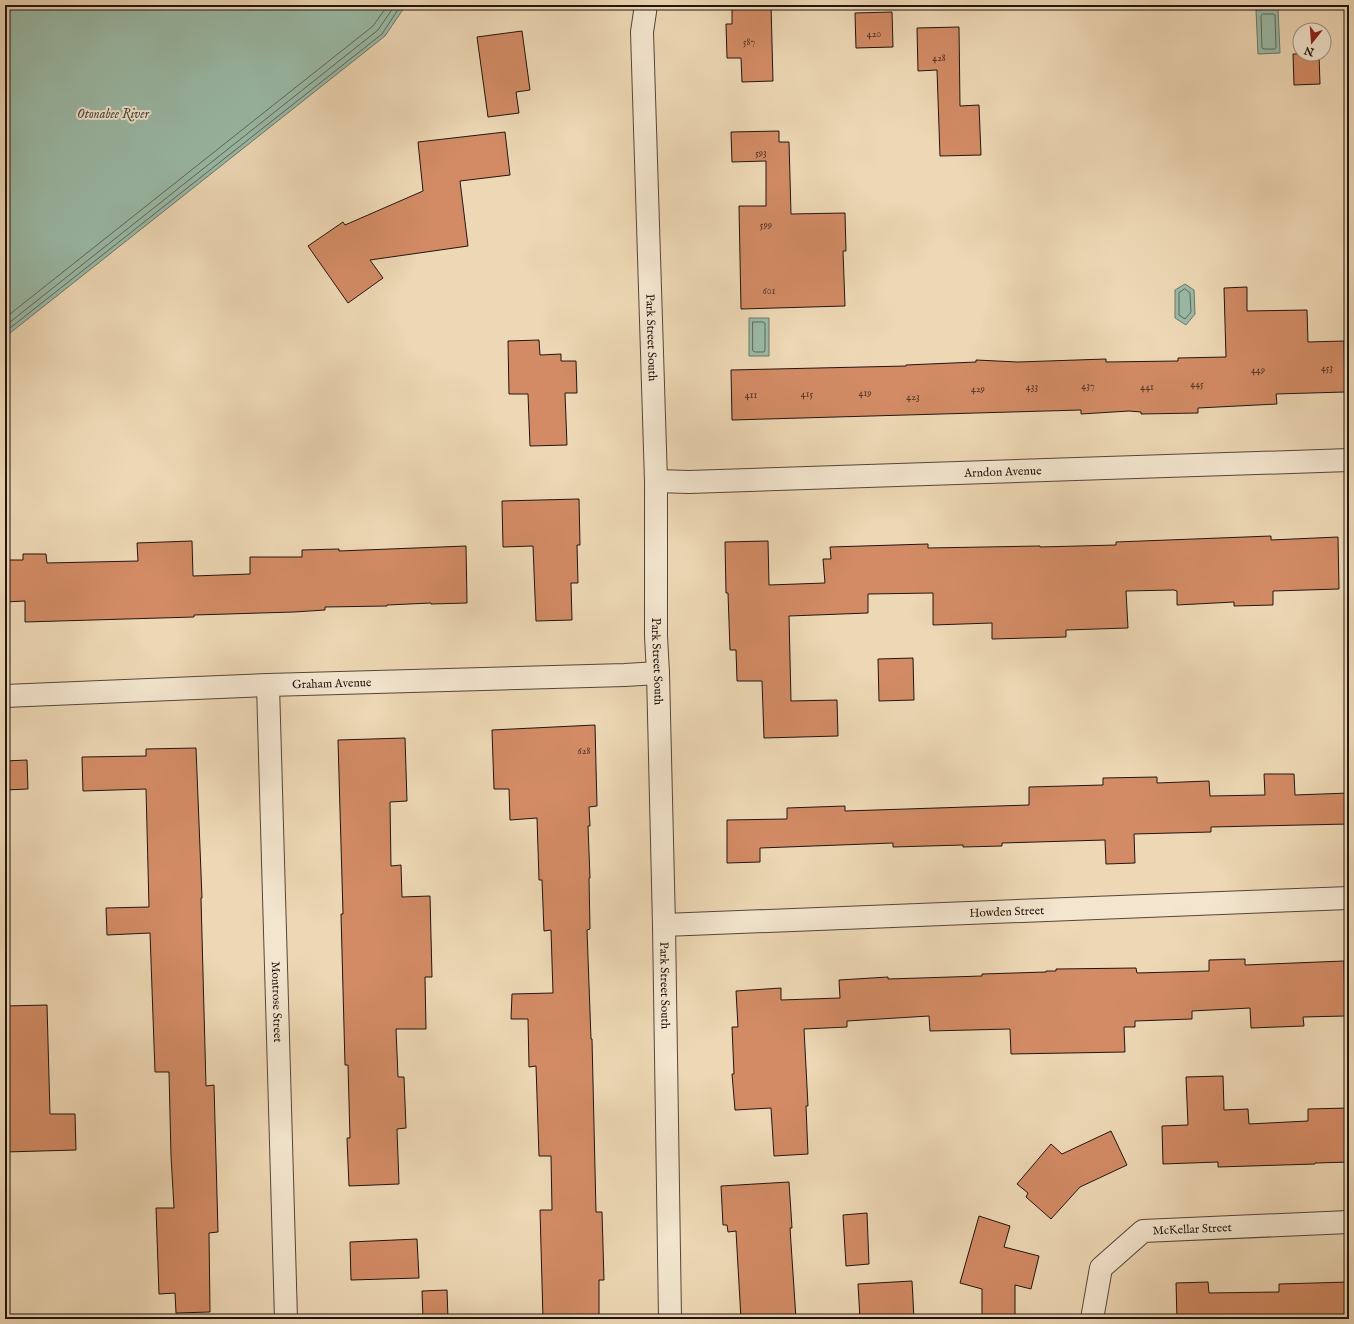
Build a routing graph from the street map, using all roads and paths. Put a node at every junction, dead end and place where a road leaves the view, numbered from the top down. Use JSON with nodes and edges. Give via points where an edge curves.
{"nodes":[{"id":1,"x":646,"y":5,"type":"edge"},
{"id":2,"x":1349,"y":460,"type":"edge"},
{"id":3,"x":656,"y":481,"type":"junction"},
{"id":4,"x":658,"y":673,"type":"junction"},
{"id":5,"x":268,"y":685,"type":"junction"},
{"id":6,"x":5,"y":696,"type":"edge"},
{"id":7,"x":1349,"y":898,"type":"edge"},
{"id":8,"x":664,"y":925,"type":"junction"},
{"id":9,"x":1349,"y":1222,"type":"edge"},
{"id":10,"x":286,"y":1319,"type":"edge"},
{"id":11,"x":670,"y":1319,"type":"edge"},
{"id":12,"x":1092,"y":1319,"type":"edge"}],
"edges":[{"from":1,"to":3,"type":"street","name":"Park Street South","via":[[642,32]]},
{"from":2,"to":3,"type":"street","name":"Arndon Avenue"},
{"from":3,"to":4,"type":"street","name":"Park Street South"},
{"from":4,"to":5,"type":"street","name":"Graham Avenue"},
{"from":4,"to":8,"type":"street","name":"Park Street South"},
{"from":5,"to":6,"type":"street","name":"Graham Avenue"},
{"from":5,"to":10,"type":"street","name":"Montrose Street"},
{"from":7,"to":8,"type":"street","name":"Howden Street"},
{"from":8,"to":11,"type":"street","name":"Park Street South"},
{"from":9,"to":12,"type":"street","name":"McKellar Street","via":[[1143,1231],[1101,1268]]}]}
